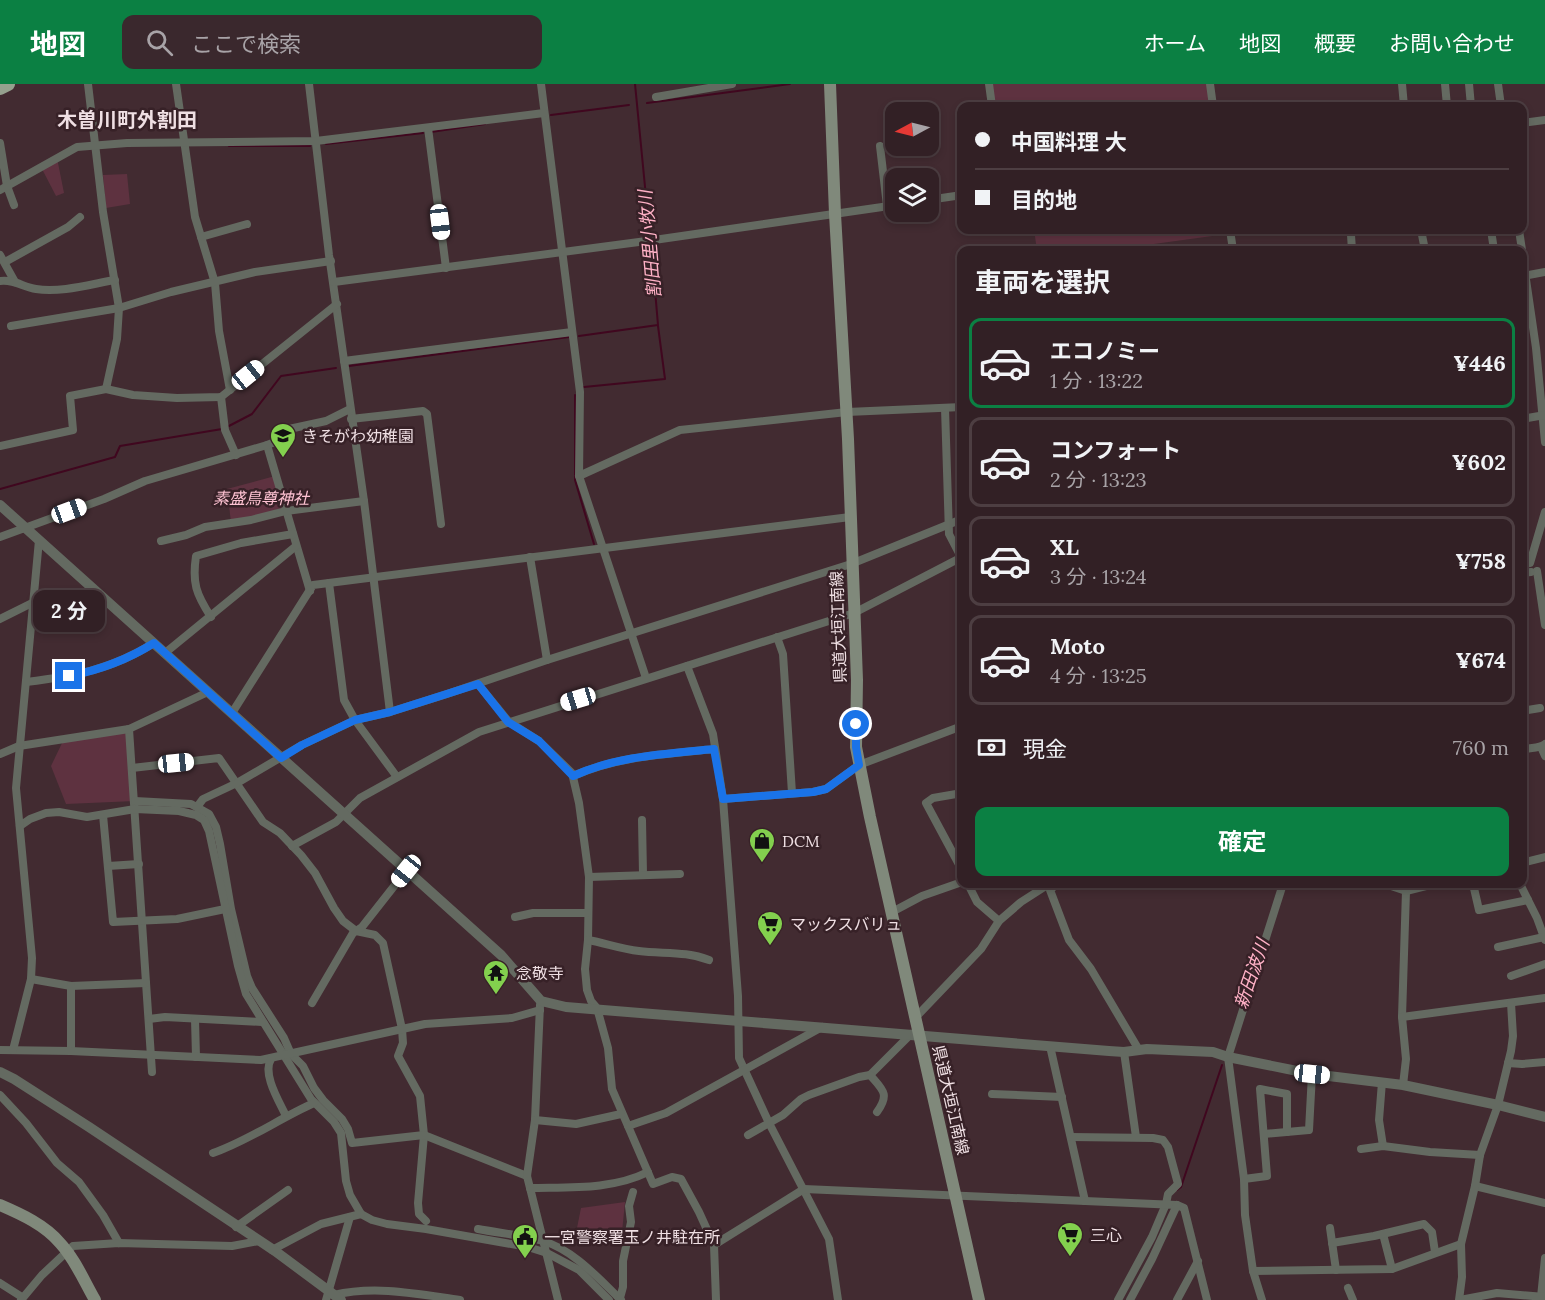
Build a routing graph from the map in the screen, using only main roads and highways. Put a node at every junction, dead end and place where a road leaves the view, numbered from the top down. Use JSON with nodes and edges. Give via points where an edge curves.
{"nodes":[{"id":1,"x":8,"y":84,"type":"edge"},
{"id":2,"x":830,"y":84,"type":"edge"},
{"id":3,"x":0,"y":88,"type":"edge"},
{"id":4,"x":0,"y":1205,"type":"edge"},
{"id":5,"x":95,"y":1300,"type":"edge"},
{"id":6,"x":979,"y":1300,"type":"edge"}],
"edges":[{"from":1,"to":3,"type":"main road"},
{"from":2,"to":6,"type":"main road","name":"県道大垣江南線","via":[[847,412],[856,747],[915,1018],[915,1035]]},
{"from":4,"to":5,"type":"main road","via":[[59,1241]]}]}
